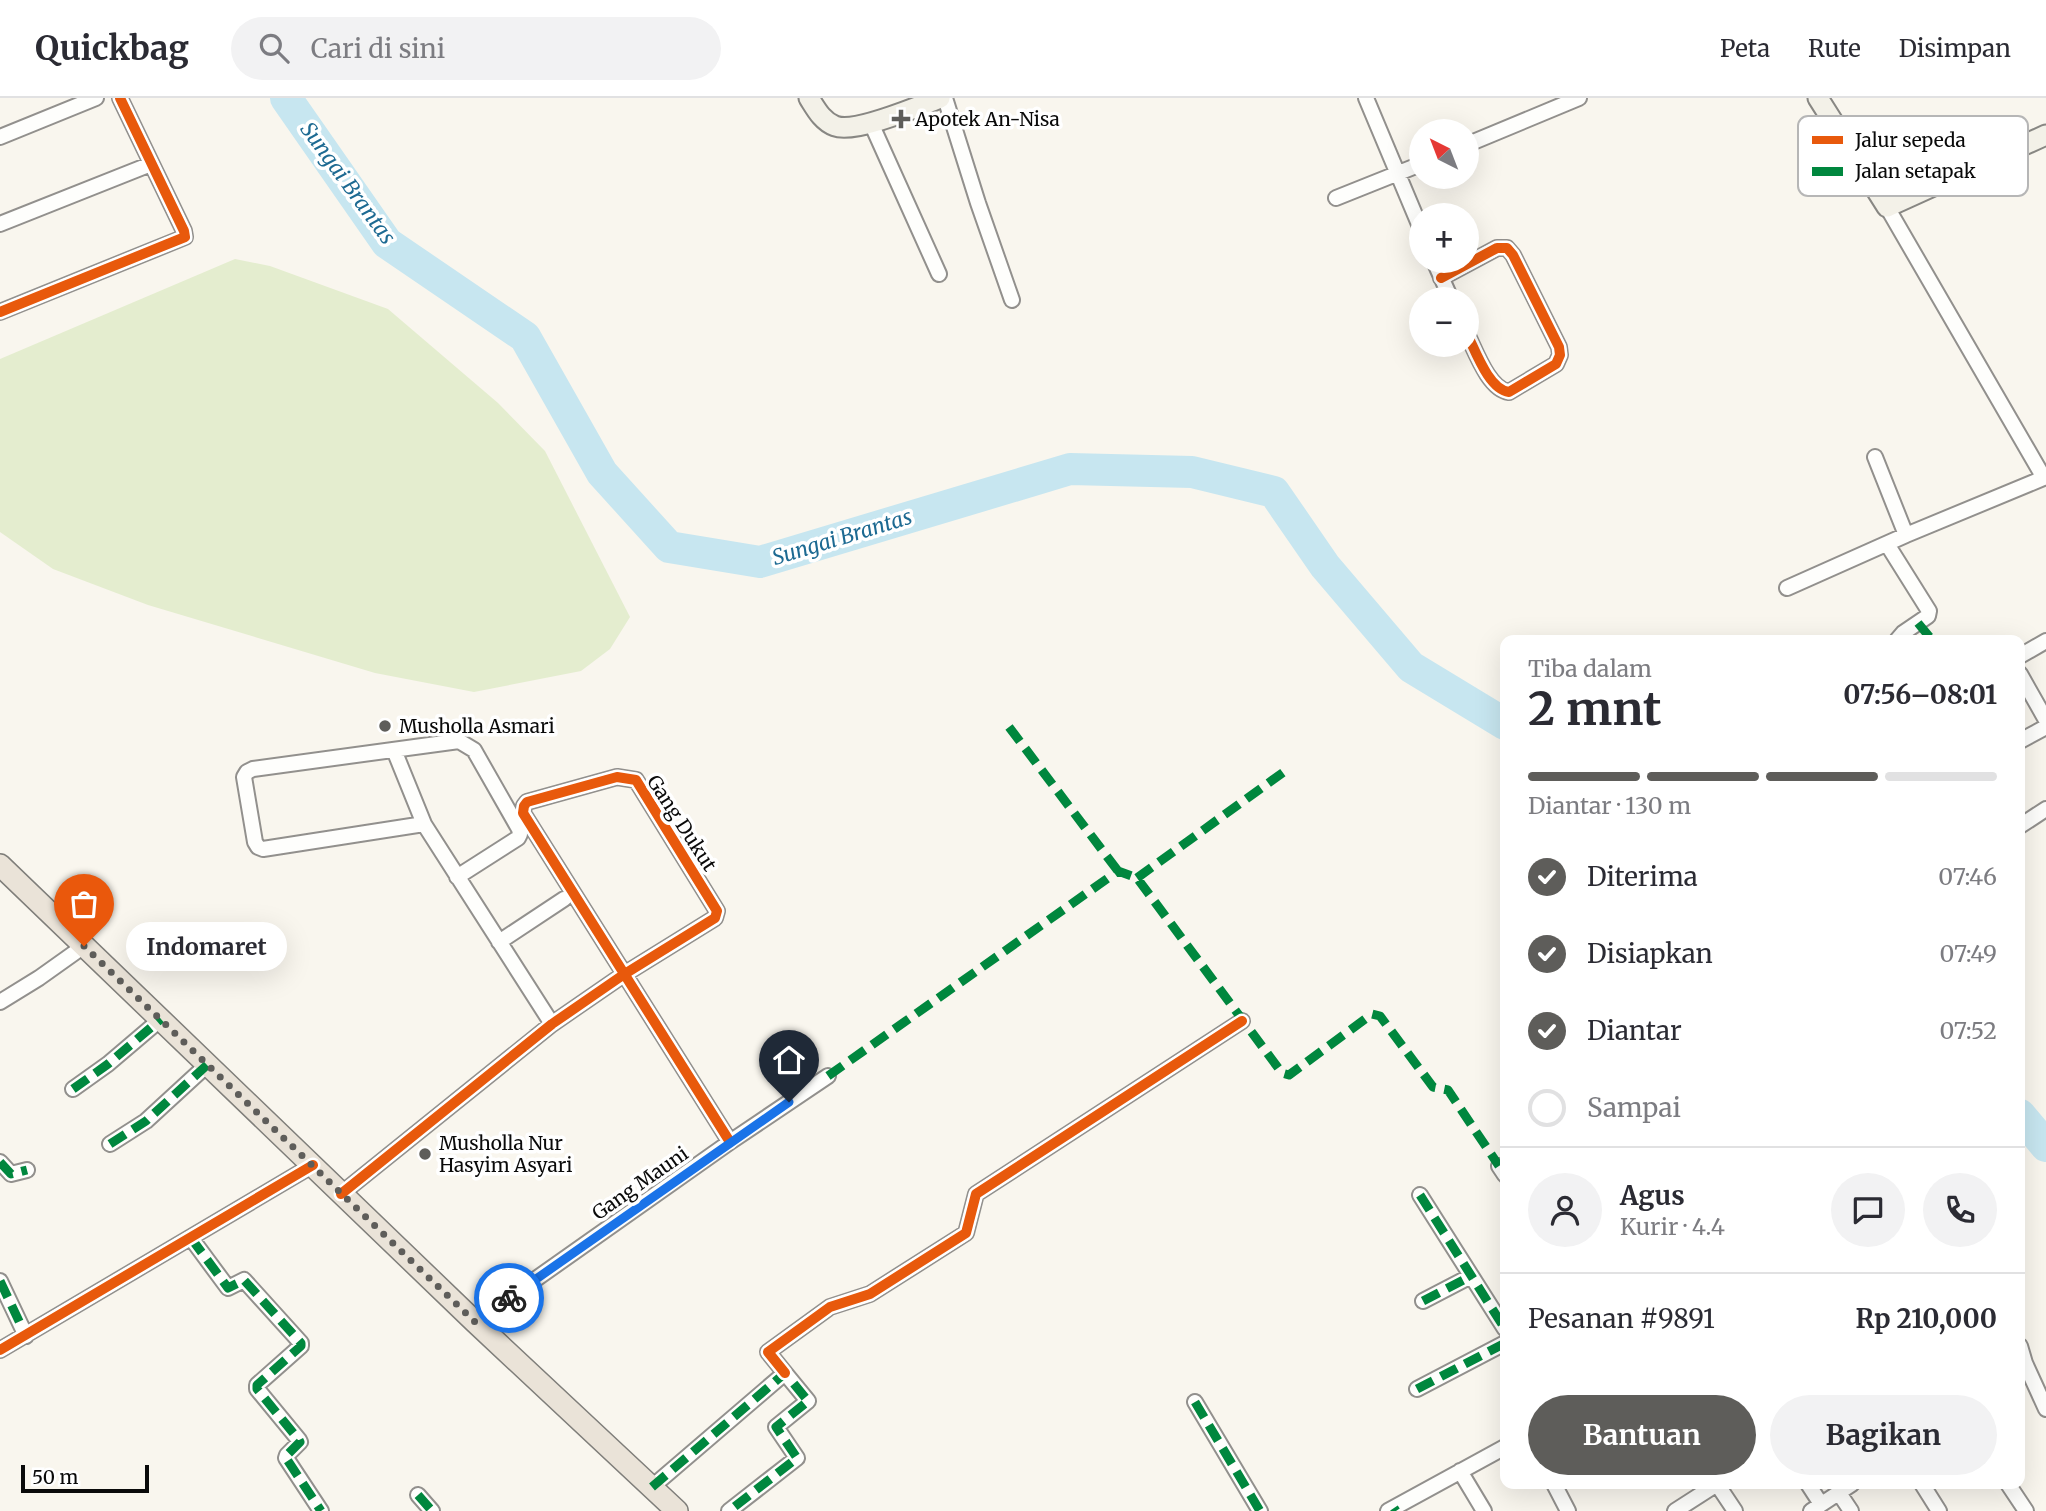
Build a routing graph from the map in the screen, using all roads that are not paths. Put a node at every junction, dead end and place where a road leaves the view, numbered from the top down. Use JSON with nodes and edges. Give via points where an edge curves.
{"nodes":[{"id":1,"x":96,"y":98,"type":"edge"},
{"id":2,"x":120,"y":98,"type":"edge"},
{"id":3,"x":809,"y":98,"type":"edge"},
{"id":4,"x":943,"y":98,"type":"edge"},
{"id":5,"x":1366,"y":98,"type":"edge"},
{"id":6,"x":1579,"y":98,"type":"edge"},
{"id":7,"x":1818,"y":98,"type":"edge"},
{"id":8,"x":1829,"y":116,"type":"edge"},
{"id":9,"x":871,"y":123,"type":"junction"},
{"id":10,"x":2046,"y":135,"type":"edge"},
{"id":11,"x":0,"y":137,"type":"edge"},
{"id":12,"x":1479,"y":140,"type":"edge"},
{"id":13,"x":2028,"y":143,"type":"edge"},
{"id":14,"x":151,"y":164,"type":"junction"},
{"id":15,"x":1409,"y":169,"type":"edge"},
{"id":16,"x":1399,"y":173,"type":"junction"},
{"id":17,"x":1880,"y":196,"type":"edge"},
{"id":18,"x":1911,"y":196,"type":"edge"},
{"id":19,"x":1336,"y":198,"type":"dead end"},
{"id":20,"x":1411,"y":203,"type":"edge"},
{"id":21,"x":1887,"y":207,"type":"junction"},
{"id":22,"x":0,"y":224,"type":"edge"},
{"id":23,"x":1439,"y":273,"type":"edge"},
{"id":24,"x":939,"y":274,"type":"dead end"},
{"id":25,"x":1441,"y":278,"type":"junction"},
{"id":26,"x":1445,"y":287,"type":"edge"},
{"id":27,"x":1012,"y":300,"type":"dead end"},
{"id":28,"x":1,"y":309,"type":"edge"},
{"id":29,"x":1478,"y":357,"type":"edge"},
{"id":30,"x":1875,"y":457,"type":"dead end"},
{"id":31,"x":2045,"y":478,"type":"edge"},
{"id":32,"x":1906,"y":535,"type":"junction"},
{"id":33,"x":1887,"y":544,"type":"junction"},
{"id":34,"x":1787,"y":589,"type":"dead end"},
{"id":35,"x":1901,"y":635,"type":"edge"},
{"id":36,"x":2046,"y":641,"type":"edge"},
{"id":37,"x":2025,"y":653,"type":"edge"},
{"id":38,"x":2025,"y":683,"type":"edge"},
{"id":39,"x":2046,"y":720,"type":"edge"},
{"id":40,"x":2046,"y":727,"type":"edge"},
{"id":41,"x":2025,"y":738,"type":"edge"},
{"id":42,"x":394,"y":750,"type":"junction"},
{"id":43,"x":2045,"y":813,"type":"edge"},
{"id":44,"x":2025,"y":823,"type":"edge"},
{"id":45,"x":424,"y":824,"type":"junction"},
{"id":46,"x":0,"y":865,"type":"edge"},
{"id":47,"x":457,"y":877,"type":"junction"},
{"id":48,"x":564,"y":899,"type":"dead end"},
{"id":49,"x":499,"y":942,"type":"junction"},
{"id":50,"x":84,"y":946,"type":"junction"},
{"id":51,"x":623,"y":975,"type":"junction"},
{"id":52,"x":0,"y":1002,"type":"edge"},
{"id":53,"x":161,"y":1019,"type":"junction"},
{"id":54,"x":1242,"y":1021,"type":"dead end"},
{"id":55,"x":552,"y":1024,"type":"junction"},
{"id":56,"x":207,"y":1065,"type":"junction"},
{"id":57,"x":828,"y":1076,"type":"dead end"},
{"id":58,"x":73,"y":1089,"type":"dead end"},
{"id":59,"x":730,"y":1142,"type":"junction"},
{"id":60,"x":110,"y":1144,"type":"dead end"},
{"id":61,"x":0,"y":1161,"type":"edge"},
{"id":62,"x":313,"y":1165,"type":"junction"},
{"id":63,"x":27,"y":1170,"type":"dead end"},
{"id":64,"x":341,"y":1194,"type":"junction"},
{"id":65,"x":1420,"y":1195,"type":"dead end"},
{"id":66,"x":191,"y":1238,"type":"junction"},
{"id":67,"x":1471,"y":1276,"type":"junction"},
{"id":68,"x":0,"y":1281,"type":"edge"},
{"id":69,"x":1423,"y":1301,"type":"dead end"},
{"id":70,"x":1500,"y":1321,"type":"edge"},
{"id":71,"x":475,"y":1322,"type":"junction"},
{"id":72,"x":26,"y":1336,"type":"junction"},
{"id":73,"x":1500,"y":1346,"type":"edge"},
{"id":74,"x":0,"y":1350,"type":"edge"},
{"id":75,"x":2025,"y":1370,"type":"edge"},
{"id":76,"x":785,"y":1373,"type":"junction"},
{"id":77,"x":1417,"y":1389,"type":"dead end"},
{"id":78,"x":1195,"y":1402,"type":"dead end"},
{"id":79,"x":2046,"y":1409,"type":"edge"},
{"id":80,"x":1500,"y":1450,"type":"edge"},
{"id":81,"x":1460,"y":1471,"type":"junction"},
{"id":82,"x":652,"y":1487,"type":"junction"},
{"id":83,"x":1557,"y":1489,"type":"edge"},
{"id":84,"x":1709,"y":1489,"type":"edge"},
{"id":85,"x":1720,"y":1489,"type":"edge"},
{"id":86,"x":1810,"y":1489,"type":"edge"},
{"id":87,"x":1845,"y":1489,"type":"edge"},
{"id":88,"x":1925,"y":1489,"type":"edge"},
{"id":89,"x":2011,"y":1489,"type":"edge"},
{"id":90,"x":1839,"y":1493,"type":"junction"},
{"id":91,"x":418,"y":1494,"type":"dead end"},
{"id":92,"x":1816,"y":1507,"type":"edge"},
{"id":93,"x":667,"y":1508,"type":"edge"},
{"id":94,"x":1393,"y":1510,"type":"edge"},
{"id":95,"x":321,"y":1511,"type":"edge"},
{"id":96,"x":432,"y":1511,"type":"edge"},
{"id":97,"x":729,"y":1511,"type":"edge"},
{"id":98,"x":1260,"y":1511,"type":"edge"},
{"id":99,"x":1483,"y":1511,"type":"edge"},
{"id":100,"x":1568,"y":1511,"type":"edge"},
{"id":101,"x":1675,"y":1511,"type":"edge"},
{"id":102,"x":1735,"y":1511,"type":"edge"},
{"id":103,"x":1851,"y":1511,"type":"edge"},
{"id":104,"x":1939,"y":1511,"type":"edge"},
{"id":105,"x":2026,"y":1511,"type":"edge"}],
"edges":[{"from":1,"to":11,"type":"street"},
{"from":2,"to":14,"type":"street"},
{"from":3,"to":9,"type":"main road","via":[[834,126],[842,129]]},
{"from":4,"to":9,"type":"main road"},
{"from":4,"to":27,"type":"street"},
{"from":5,"to":16,"type":"street"},
{"from":6,"to":12,"type":"street"},
{"from":7,"to":8,"type":"main road"},
{"from":9,"to":24,"type":"street"},
{"from":10,"to":13,"type":"main road"},
{"from":14,"to":22,"type":"street"},
{"from":14,"to":28,"type":"street","via":[[185,237]]},
{"from":15,"to":16,"type":"street"},
{"from":16,"to":19,"type":"street"},
{"from":16,"to":20,"type":"street"},
{"from":17,"to":21,"type":"main road"},
{"from":18,"to":21,"type":"main road"},
{"from":21,"to":31,"type":"street"},
{"from":23,"to":25,"type":"street"},
{"from":25,"to":26,"type":"street"},
{"from":25,"to":29,"type":"street","via":[[1497,248],[1507,248],[1560,355],[1556,364],[1508,392],[1490,380]]},
{"from":30,"to":32,"type":"street"},
{"from":31,"to":32,"type":"street"},
{"from":32,"to":33,"type":"street"},
{"from":33,"to":34,"type":"street"},
{"from":33,"to":35,"type":"street","via":[[1929,611]]},
{"from":36,"to":37,"type":"street"},
{"from":38,"to":39,"type":"street"},
{"from":40,"to":41,"type":"street"},
{"from":42,"to":45,"type":"street"},
{"from":42,"to":45,"type":"street","via":[[247,772],[244,777],[255,842],[263,849]]},
{"from":42,"to":47,"type":"street","via":[[459,741],[467,744],[519,829],[518,838]]},
{"from":43,"to":44,"type":"street"},
{"from":45,"to":47,"type":"street"},
{"from":46,"to":50,"type":"main road"},
{"from":47,"to":49,"type":"street"},
{"from":48,"to":49,"type":"street"},
{"from":49,"to":55,"type":"street"},
{"from":50,"to":52,"type":"street"},
{"from":50,"to":53,"type":"main road"},
{"from":51,"to":51,"type":"street","name":"Gang Dukut","via":[[523,813],[527,802],[617,777],[636,780],[717,911],[710,923]]},
{"from":51,"to":55,"type":"street"},
{"from":51,"to":59,"type":"street"},
{"from":53,"to":56,"type":"main road"},
{"from":53,"to":58,"type":"street"},
{"from":54,"to":76,"type":"street","via":[[976,1194],[966,1233],[870,1294],[830,1307],[768,1352]]},
{"from":55,"to":64,"type":"street"},
{"from":56,"to":60,"type":"street","via":[[146,1121]]},
{"from":56,"to":62,"type":"main road"},
{"from":57,"to":59,"type":"street","name":"Gang Mauni"},
{"from":59,"to":71,"type":"street","name":"Gang Mauni"},
{"from":61,"to":63,"type":"street","via":[[11,1174]]},
{"from":62,"to":64,"type":"main road"},
{"from":62,"to":66,"type":"street"},
{"from":64,"to":71,"type":"main road"},
{"from":65,"to":67,"type":"street"},
{"from":66,"to":72,"type":"street"},
{"from":66,"to":95,"type":"street","via":[[228,1288],[244,1280],[301,1343],[257,1389],[299,1440],[286,1458]]},
{"from":67,"to":69,"type":"street"},
{"from":67,"to":70,"type":"street"},
{"from":68,"to":72,"type":"street"},
{"from":71,"to":82,"type":"main road"},
{"from":72,"to":74,"type":"street"},
{"from":73,"to":77,"type":"street"},
{"from":75,"to":79,"type":"street"},
{"from":76,"to":82,"type":"street"},
{"from":76,"to":97,"type":"street","via":[[808,1401],[776,1427],[797,1458]]},
{"from":78,"to":98,"type":"street"},
{"from":80,"to":81,"type":"street"},
{"from":81,"to":94,"type":"street"},
{"from":81,"to":99,"type":"street"},
{"from":82,"to":93,"type":"main road"},
{"from":83,"to":100,"type":"street"},
{"from":84,"to":101,"type":"street"},
{"from":85,"to":102,"type":"street"},
{"from":86,"to":92,"type":"street"},
{"from":87,"to":90,"type":"street"},
{"from":88,"to":104,"type":"street"},
{"from":89,"to":105,"type":"street"},
{"from":90,"to":92,"type":"street"},
{"from":90,"to":103,"type":"street"},
{"from":91,"to":96,"type":"street"}]}
